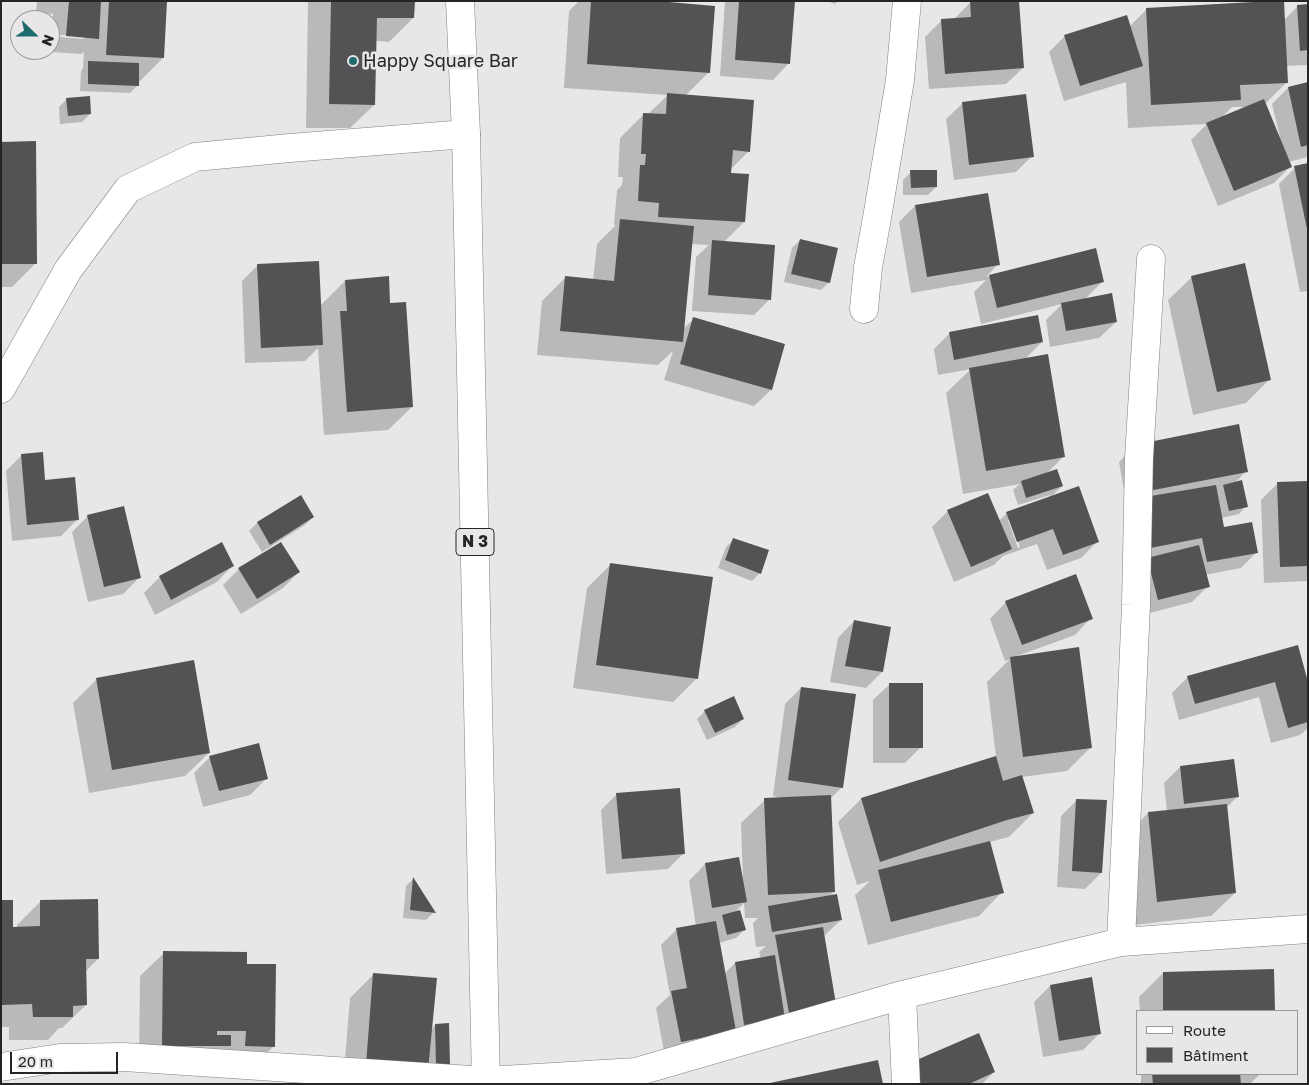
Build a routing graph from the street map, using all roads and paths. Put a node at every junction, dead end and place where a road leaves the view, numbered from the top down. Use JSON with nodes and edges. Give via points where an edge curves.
{"nodes":[{"id":1,"x":460,"y":1,"type":"edge"},
{"id":2,"x":907,"y":1,"type":"edge"},
{"id":3,"x":466,"y":134,"type":"junction"},
{"id":4,"x":1151,"y":259,"type":"dead end"},
{"id":5,"x":864,"y":309,"type":"dead end"},
{"id":6,"x":1,"y":388,"type":"edge"},
{"id":7,"x":1308,"y":929,"type":"edge"},
{"id":8,"x":1120,"y":942,"type":"junction"},
{"id":9,"x":902,"y":995,"type":"junction"},
{"id":10,"x":1,"y":1067,"type":"edge"},
{"id":11,"x":486,"y":1082,"type":"edge"},
{"id":12,"x":906,"y":1084,"type":"edge"}],
"edges":[{"from":1,"to":3,"type":"main road","number":"N 3"},
{"from":2,"to":5,"type":"main road","via":[[900,80],[868,267]]},
{"from":3,"to":6,"type":"main road","via":[[195,157],[128,189],[68,270]]},
{"from":3,"to":11,"type":"main road","number":"N 3"},
{"from":4,"to":8,"type":"main road","via":[[1139,458]]},
{"from":7,"to":8,"type":"main road"},
{"from":8,"to":9,"type":"main road"},
{"from":9,"to":11,"type":"main road","via":[[636,1072]]},
{"from":9,"to":12,"type":"main road"},
{"from":10,"to":11,"type":"main road","via":[[60,1058],[124,1057]]}]}
